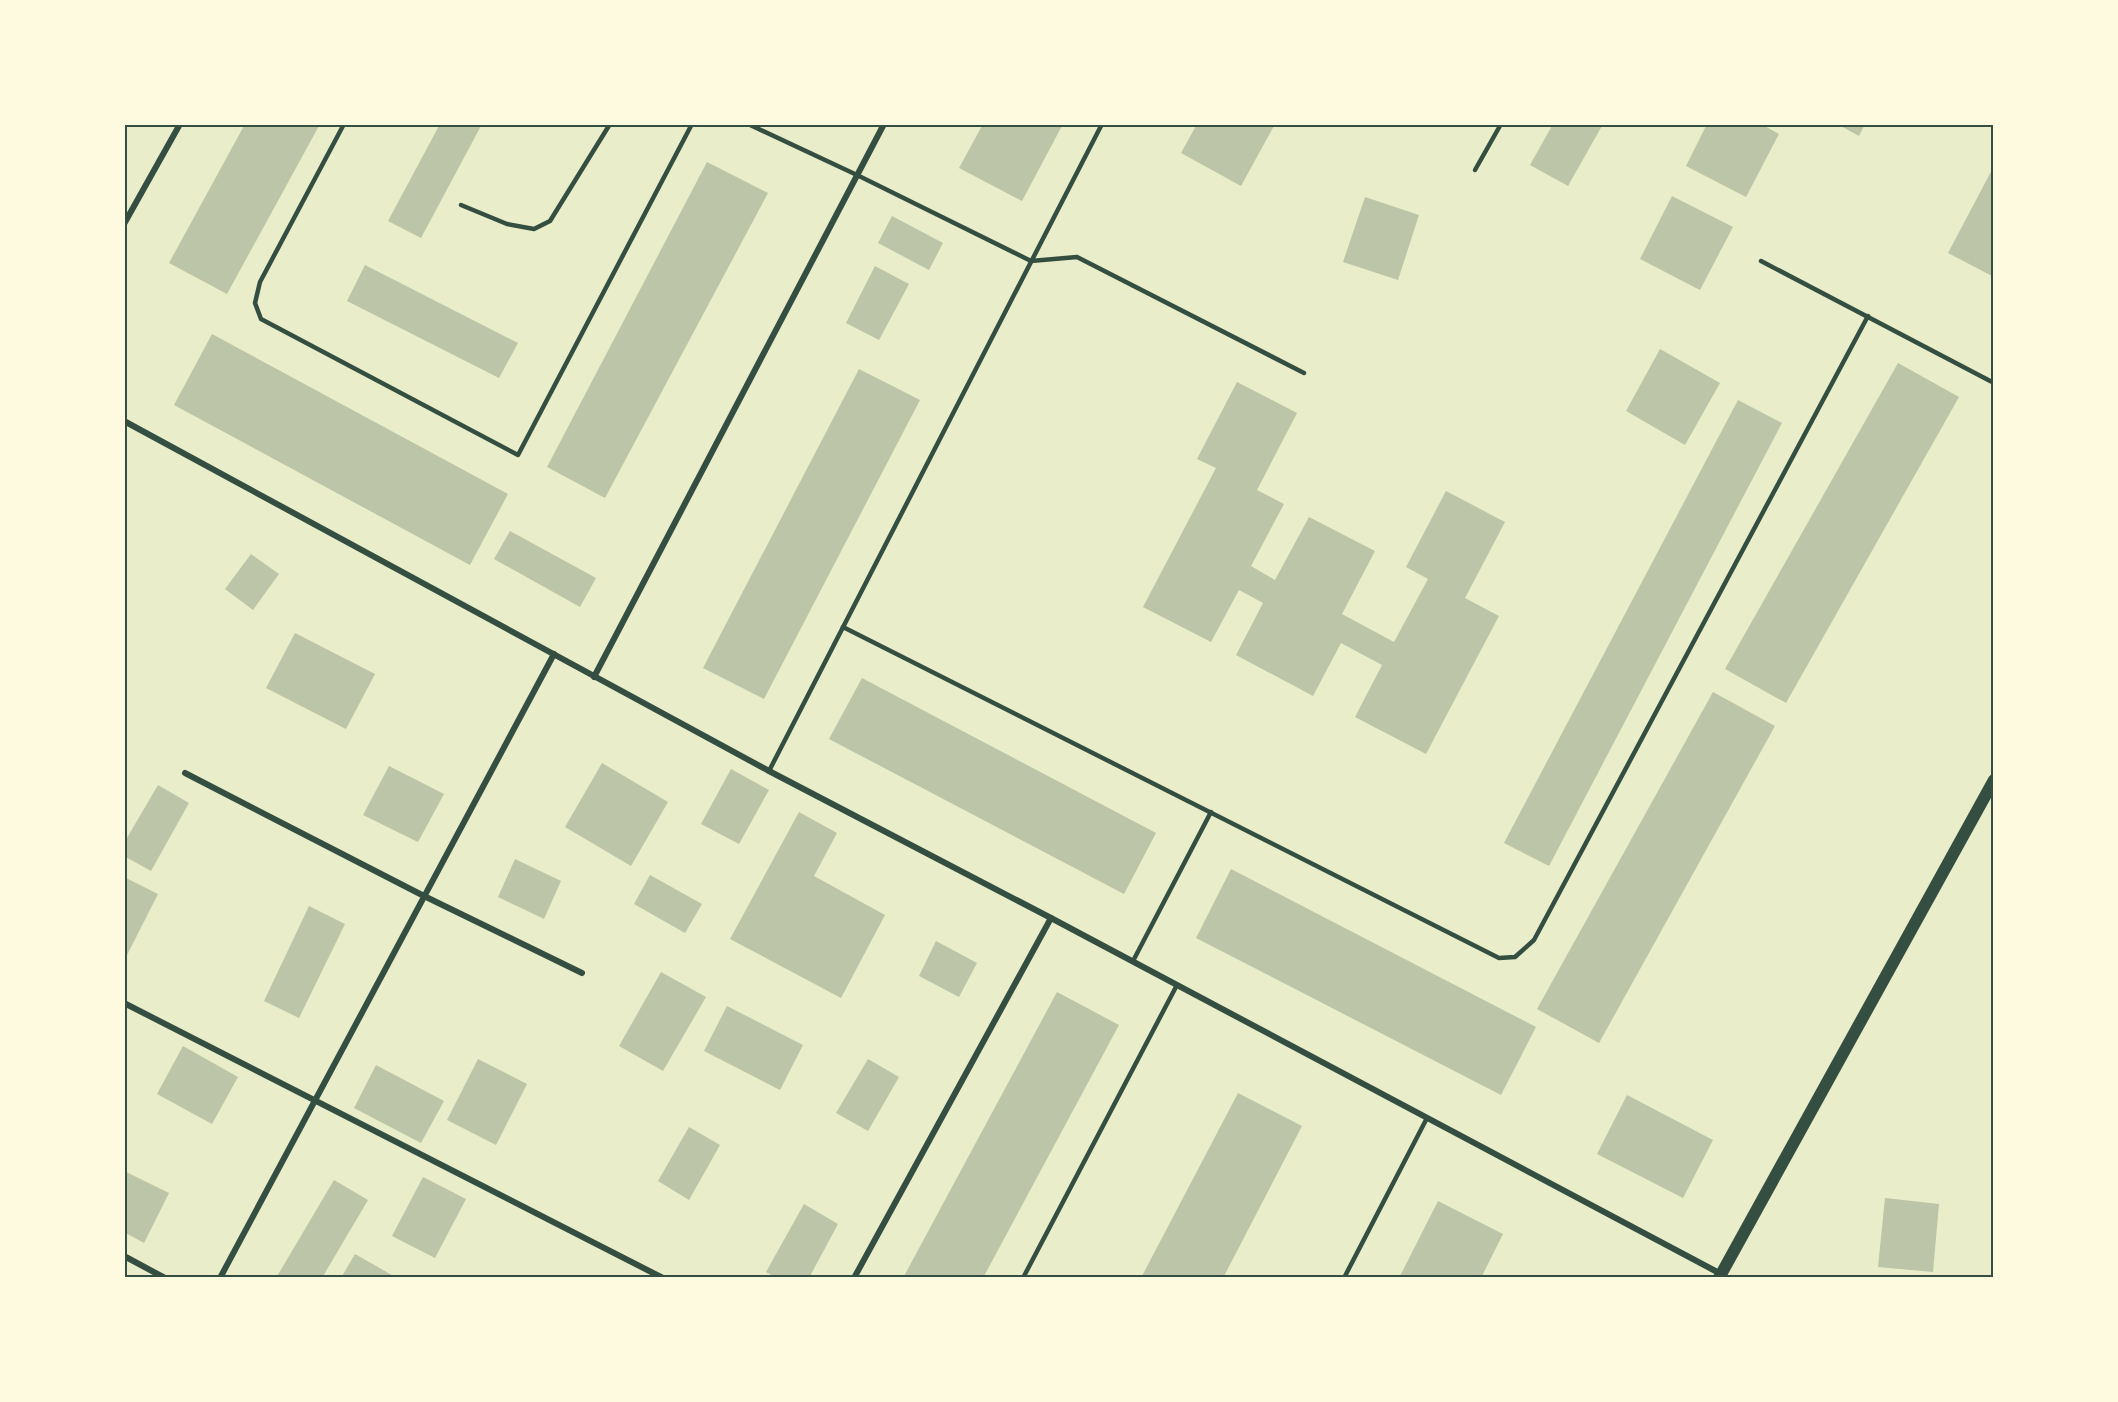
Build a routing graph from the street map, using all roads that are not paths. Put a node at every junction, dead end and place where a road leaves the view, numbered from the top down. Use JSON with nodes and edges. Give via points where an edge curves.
{"nodes":[{"id":1,"x":180,"y":124,"type":"edge"},
{"id":2,"x":344,"y":124,"type":"edge"},
{"id":3,"x":610,"y":124,"type":"edge"},
{"id":4,"x":692,"y":124,"type":"edge"},
{"id":5,"x":748,"y":124,"type":"edge"},
{"id":6,"x":884,"y":124,"type":"edge"},
{"id":7,"x":1102,"y":124,"type":"edge"},
{"id":8,"x":1501,"y":124,"type":"edge"},
{"id":9,"x":1475,"y":170,"type":"dead end"},
{"id":10,"x":857,"y":175,"type":"junction"},
{"id":11,"x":461,"y":205,"type":"dead end"},
{"id":12,"x":124,"y":224,"type":"edge"},
{"id":13,"x":1031,"y":261,"type":"junction"},
{"id":14,"x":1761,"y":261,"type":"dead end"},
{"id":15,"x":1868,"y":316,"type":"junction"},
{"id":16,"x":1304,"y":374,"type":"dead end"},
{"id":17,"x":1994,"y":383,"type":"edge"},
{"id":18,"x":124,"y":421,"type":"edge"},
{"id":19,"x":843,"y":627,"type":"junction"},
{"id":20,"x":554,"y":654,"type":"junction"},
{"id":21,"x":594,"y":677,"type":"junction"},
{"id":22,"x":770,"y":771,"type":"junction"},
{"id":23,"x":185,"y":773,"type":"dead end"},
{"id":24,"x":1994,"y":780,"type":"edge"},
{"id":25,"x":1211,"y":812,"type":"junction"},
{"id":26,"x":424,"y":896,"type":"junction"},
{"id":27,"x":1051,"y":918,"type":"junction"},
{"id":28,"x":1133,"y":962,"type":"junction"},
{"id":29,"x":582,"y":973,"type":"dead end"},
{"id":30,"x":1178,"y":985,"type":"junction"},
{"id":31,"x":124,"y":1003,"type":"edge"},
{"id":32,"x":315,"y":1102,"type":"junction"},
{"id":33,"x":1427,"y":1118,"type":"junction"},
{"id":34,"x":124,"y":1256,"type":"edge"},
{"id":35,"x":1720,"y":1276,"type":"edge"},
{"id":36,"x":165,"y":1278,"type":"edge"},
{"id":37,"x":220,"y":1278,"type":"edge"},
{"id":38,"x":663,"y":1278,"type":"edge"},
{"id":39,"x":854,"y":1278,"type":"edge"},
{"id":40,"x":1023,"y":1278,"type":"edge"},
{"id":41,"x":1344,"y":1278,"type":"edge"}],
"edges":[{"from":1,"to":12,"type":"street"},
{"from":2,"to":4,"type":"lane","via":[[260,282],[255,303],[261,319],[518,455]]},
{"from":3,"to":11,"type":"lane","via":[[550,221],[534,229],[507,224]]},
{"from":5,"to":10,"type":"lane"},
{"from":6,"to":10,"type":"street"},
{"from":7,"to":13,"type":"lane"},
{"from":8,"to":9,"type":"lane"},
{"from":10,"to":13,"type":"lane"},
{"from":10,"to":21,"type":"street"},
{"from":13,"to":16,"type":"lane","via":[[1077,257]]},
{"from":13,"to":19,"type":"lane"},
{"from":14,"to":15,"type":"lane"},
{"from":15,"to":17,"type":"lane"},
{"from":15,"to":25,"type":"lane","via":[[1540,930],[1515,957],[1499,958]]},
{"from":18,"to":20,"type":"street"},
{"from":19,"to":22,"type":"lane"},
{"from":19,"to":25,"type":"lane"},
{"from":20,"to":21,"type":"street"},
{"from":20,"to":26,"type":"street"},
{"from":21,"to":22,"type":"street"},
{"from":22,"to":27,"type":"street"},
{"from":23,"to":26,"type":"street"},
{"from":24,"to":35,"type":"main road"},
{"from":25,"to":28,"type":"lane"},
{"from":26,"to":29,"type":"street"},
{"from":26,"to":32,"type":"street"},
{"from":27,"to":28,"type":"street"},
{"from":27,"to":39,"type":"street"},
{"from":28,"to":30,"type":"street"},
{"from":30,"to":33,"type":"street"},
{"from":30,"to":40,"type":"lane"},
{"from":31,"to":32,"type":"street"},
{"from":32,"to":37,"type":"street"},
{"from":32,"to":38,"type":"street"},
{"from":33,"to":35,"type":"street"},
{"from":33,"to":41,"type":"lane"},
{"from":34,"to":36,"type":"street"}]}
